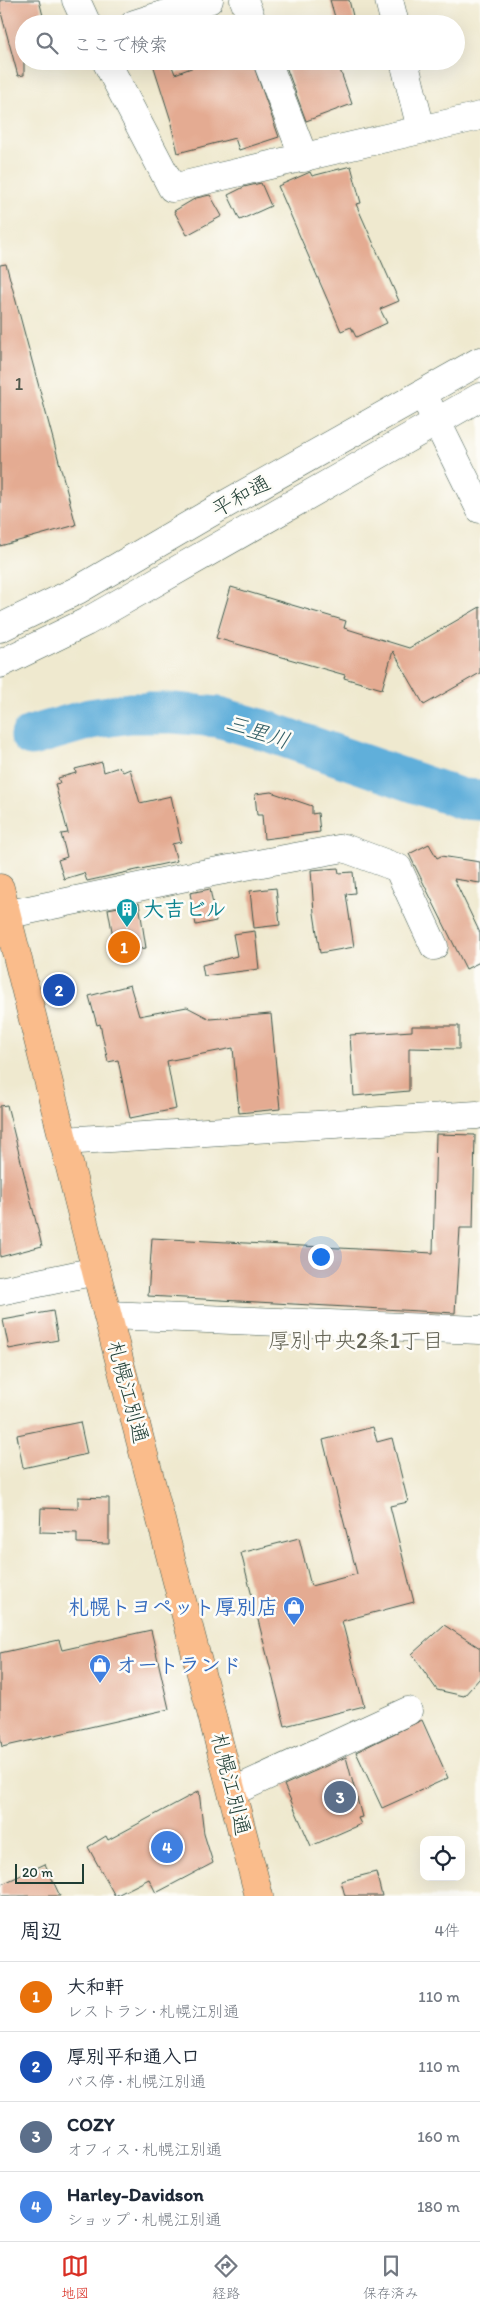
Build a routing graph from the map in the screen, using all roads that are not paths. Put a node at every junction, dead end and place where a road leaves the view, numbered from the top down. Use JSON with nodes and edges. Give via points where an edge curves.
{"nodes":[{"id":1,"x":76,"y":0,"type":"edge"},
{"id":2,"x":209,"y":0,"type":"edge"},
{"id":3,"x":244,"y":0,"type":"edge"},
{"id":4,"x":389,"y":0,"type":"edge"},
{"id":5,"x":84,"y":15,"type":"edge"},
{"id":6,"x":162,"y":15,"type":"edge"},
{"id":7,"x":250,"y":15,"type":"edge"},
{"id":8,"x":393,"y":15,"type":"edge"},
{"id":9,"x":111,"y":70,"type":"edge"},
{"id":10,"x":271,"y":70,"type":"edge"},
{"id":11,"x":406,"y":70,"type":"edge"},
{"id":12,"x":480,"y":116,"type":"edge"},
{"id":13,"x":421,"y":129,"type":"junction"},
{"id":14,"x":304,"y":158,"type":"junction"},
{"id":15,"x":480,"y":361,"type":"edge"},
{"id":16,"x":423,"y":393,"type":"junction"},
{"id":17,"x":480,"y":397,"type":"edge"},
{"id":18,"x":437,"y":422,"type":"junction"},
{"id":19,"x":480,"y":509,"type":"edge"},
{"id":20,"x":0,"y":628,"type":"edge"},
{"id":21,"x":0,"y":664,"type":"edge"},
{"id":22,"x":0,"y":888,"type":"edge"},
{"id":23,"x":3,"y":915,"type":"edge"},
{"id":24,"x":434,"y":946,"type":"dead end"},
{"id":25,"x":477,"y":1115,"type":"dead end"},
{"id":26,"x":63,"y":1140,"type":"junction"},
{"id":27,"x":96,"y":1271,"type":"junction"},
{"id":28,"x":0,"y":1291,"type":"edge"},
{"id":29,"x":108,"y":1315,"type":"junction"},
{"id":30,"x":480,"y":1330,"type":"edge"},
{"id":31,"x":408,"y":1711,"type":"dead end"},
{"id":32,"x":234,"y":1791,"type":"junction"},
{"id":33,"x":259,"y":1896,"type":"edge"}],
"edges":[{"from":1,"to":5,"type":"street"},
{"from":2,"to":6,"type":"street"},
{"from":3,"to":7,"type":"street"},
{"from":4,"to":8,"type":"street"},
{"from":9,"to":14,"type":"street","via":[[172,188]]},
{"from":10,"to":14,"type":"street"},
{"from":11,"to":13,"type":"street"},
{"from":12,"to":13,"type":"street"},
{"from":13,"to":14,"type":"street"},
{"from":15,"to":16,"type":"street","name":"平和通"},
{"from":16,"to":18,"type":"street"},
{"from":16,"to":20,"type":"street","name":"平和通","via":[[78,590]]},
{"from":17,"to":18,"type":"street","name":"平和通"},
{"from":18,"to":19,"type":"street"},
{"from":18,"to":21,"type":"street","name":"平和通","via":[[86,622]]},
{"from":22,"to":23,"type":"highway","name":"札幌江別通"},
{"from":23,"to":24,"type":"street","via":[[344,848],[398,868]]},
{"from":23,"to":26,"type":"highway","name":"札幌江別通"},
{"from":25,"to":26,"type":"street"},
{"from":26,"to":27,"type":"highway","name":"札幌江別通"},
{"from":27,"to":28,"type":"street"},
{"from":27,"to":29,"type":"highway","name":"札幌江別通"},
{"from":29,"to":30,"type":"street"},
{"from":29,"to":32,"type":"highway","name":"札幌江別通"},
{"from":31,"to":32,"type":"street"},
{"from":32,"to":33,"type":"highway","name":"札幌江別通"}]}
